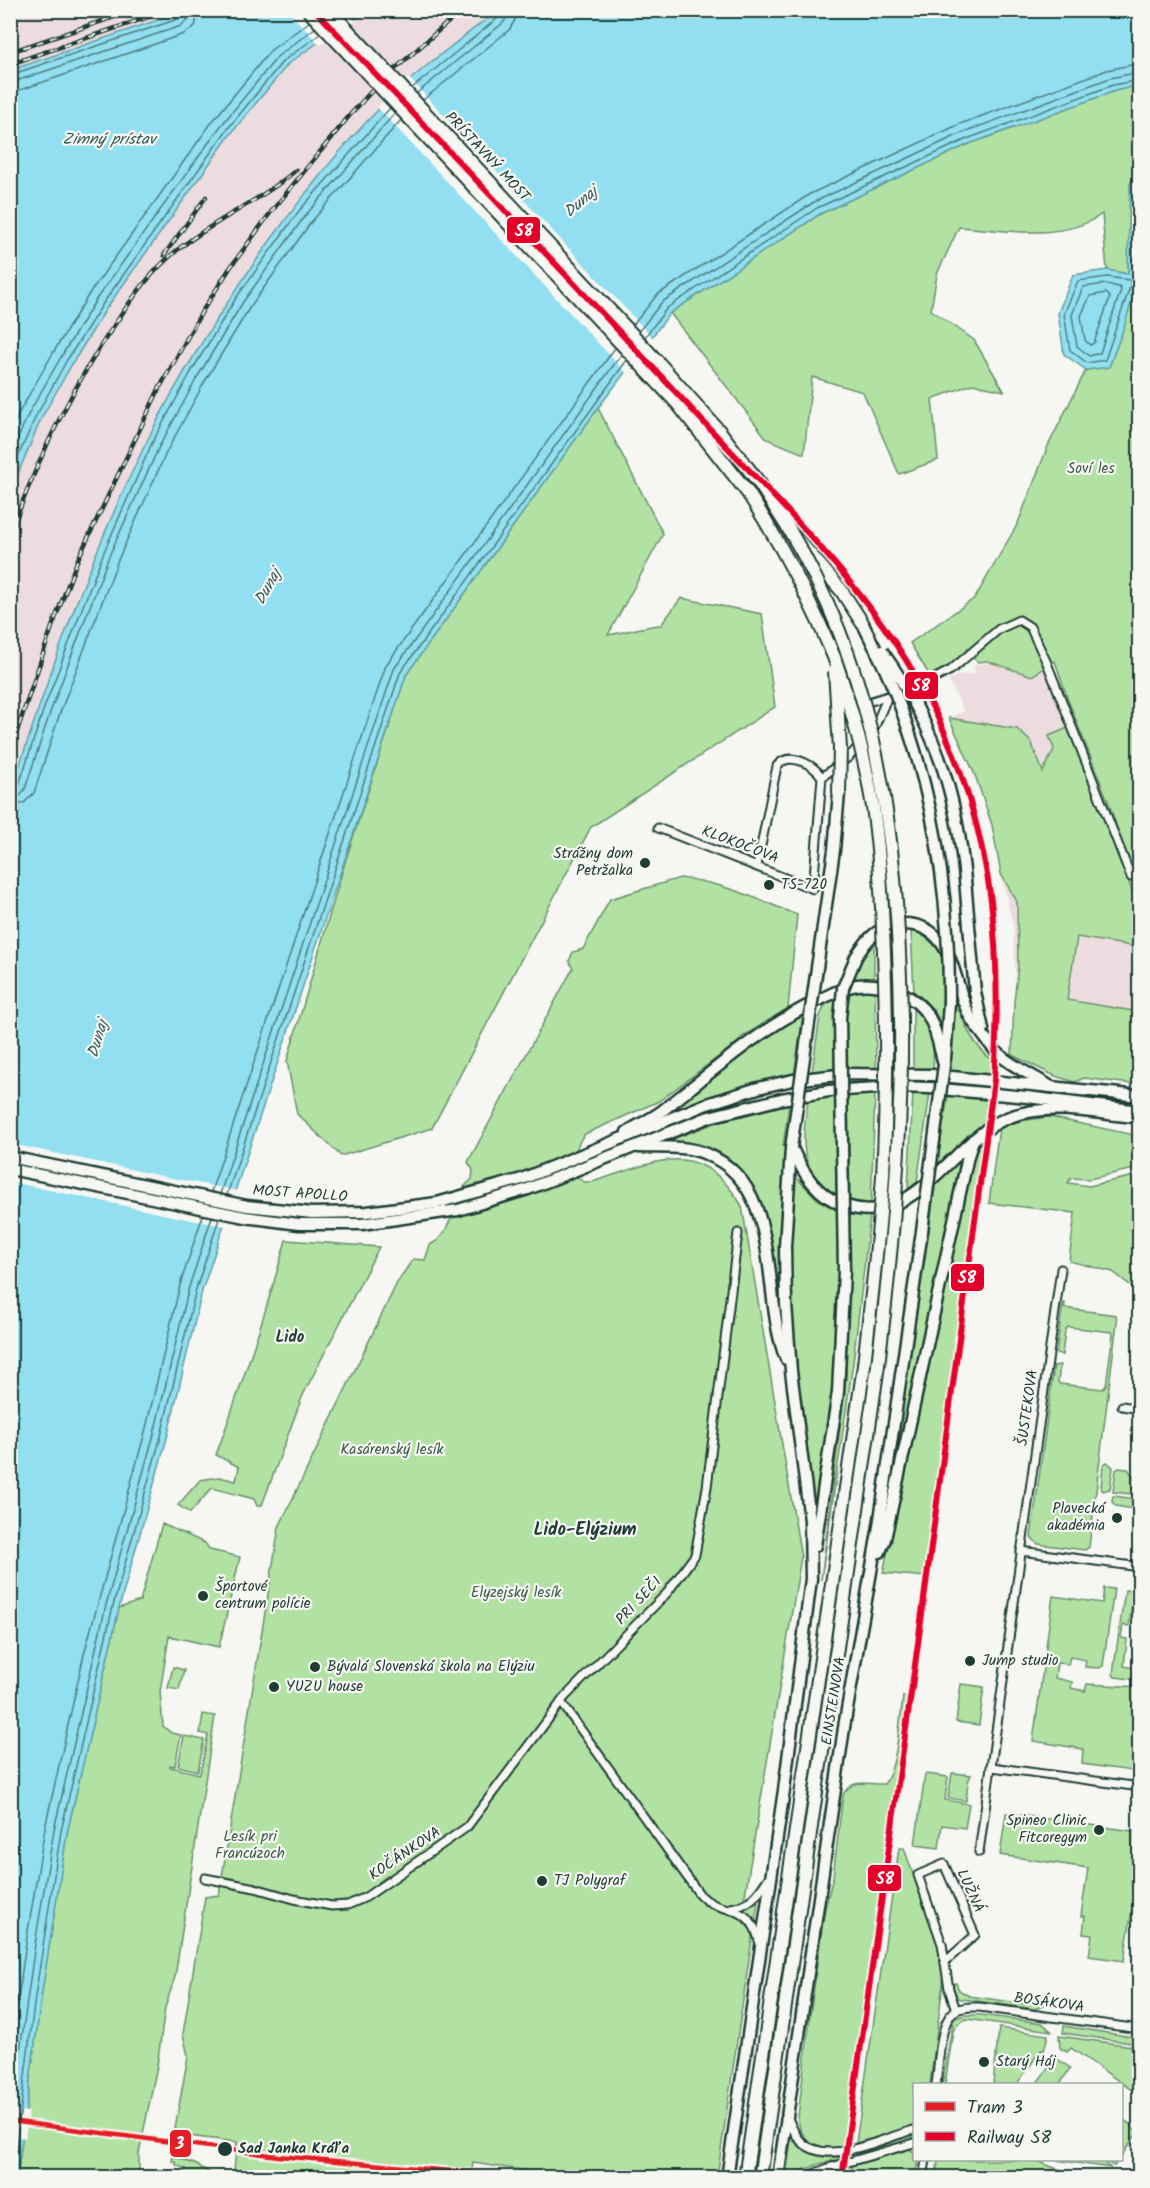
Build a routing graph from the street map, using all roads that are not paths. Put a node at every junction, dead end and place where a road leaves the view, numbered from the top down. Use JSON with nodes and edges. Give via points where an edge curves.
{"nodes":[{"id":1,"x":308,"y":10,"type":"edge"},
{"id":2,"x":329,"y":10,"type":"edge"},
{"id":3,"x":790,"y":531,"type":"junction"},
{"id":4,"x":863,"y":624,"type":"junction"},
{"id":5,"x":834,"y":657,"type":"junction"},
{"id":6,"x":888,"y":696,"type":"junction"},
{"id":7,"x":865,"y":703,"type":"dead end"},
{"id":8,"x":822,"y":777,"type":"junction"},
{"id":9,"x":839,"y":793,"type":"joint"},
{"id":10,"x":658,"y":828,"type":"dead end"},
{"id":11,"x":757,"y":866,"type":"junction"},
{"id":12,"x":1140,"y":873,"type":"edge"},
{"id":13,"x":988,"y":1041,"type":"junction"},
{"id":14,"x":944,"y":1065,"type":"junction"},
{"id":15,"x":1054,"y":1089,"type":"junction"},
{"id":16,"x":1140,"y":1096,"type":"edge"},
{"id":17,"x":1140,"y":1111,"type":"edge"},
{"id":18,"x":1140,"y":1118,"type":"edge"},
{"id":19,"x":973,"y":1140,"type":"junction"},
{"id":20,"x":603,"y":1146,"type":"junction"},
{"id":21,"x":635,"y":1146,"type":"junction"},
{"id":22,"x":791,"y":1148,"type":"junction"},
{"id":23,"x":10,"y":1157,"type":"edge"},
{"id":24,"x":10,"y":1169,"type":"edge"},
{"id":25,"x":738,"y":1233,"type":"dead end"},
{"id":26,"x":1061,"y":1269,"type":"dead end"},
{"id":27,"x":791,"y":1371,"type":"junction"},
{"id":28,"x":1122,"y":1406,"type":"dead end"},
{"id":29,"x":1140,"y":1409,"type":"edge"},
{"id":30,"x":1022,"y":1551,"type":"junction"},
{"id":31,"x":812,"y":1558,"type":"junction"},
{"id":32,"x":873,"y":1567,"type":"junction"},
{"id":33,"x":1140,"y":1567,"type":"edge"},
{"id":34,"x":561,"y":1702,"type":"junction"},
{"id":35,"x":992,"y":1767,"type":"junction"},
{"id":36,"x":1140,"y":1787,"type":"edge"},
{"id":37,"x":979,"y":1852,"type":"dead end"},
{"id":38,"x":772,"y":1873,"type":"junction"},
{"id":39,"x":205,"y":1878,"type":"dead end"},
{"id":40,"x":728,"y":1908,"type":"junction"},
{"id":41,"x":761,"y":1949,"type":"junction"},
{"id":42,"x":946,"y":1961,"type":"junction"},
{"id":43,"x":956,"y":2010,"type":"junction"},
{"id":44,"x":1140,"y":2029,"type":"edge"},
{"id":45,"x":936,"y":2083,"type":"edge"},
{"id":46,"x":787,"y":2116,"type":"junction"},
{"id":47,"x":913,"y":2131,"type":"edge"},
{"id":48,"x":913,"y":2144,"type":"edge"},
{"id":49,"x":926,"y":2161,"type":"edge"},
{"id":50,"x":727,"y":2178,"type":"edge"},
{"id":51,"x":745,"y":2178,"type":"edge"},
{"id":52,"x":760,"y":2178,"type":"edge"},
{"id":53,"x":778,"y":2178,"type":"edge"},
{"id":54,"x":803,"y":2178,"type":"edge"},
{"id":55,"x":923,"y":2178,"type":"edge"}],
"edges":[{"from":1,"to":5,"type":"highway","name":"PRÍSTAVNÝ MOST","bridge":true,"via":[[678,404],[748,493],[788,557]]},
{"from":2,"to":3,"type":"highway","name":"PRÍSTAVNÝ MOST","bridge":true,"via":[[720,432]]},
{"from":3,"to":4,"type":"highway","bridge":true,"via":[[841,590]]},
{"from":3,"to":52,"type":"highway","bridge":true,"via":[[820,587],[848,653],[879,762],[893,854],[900,981],[900,1137],[878,1365]]},
{"from":4,"to":13,"type":"main road","bridge":true,"via":[[907,687],[940,758],[960,833],[977,1006]]},
{"from":4,"to":14,"type":"main road","name":"EINSTEINOVA","bridge":true,"via":[[906,722],[936,833],[949,956]]},
{"from":5,"to":9,"type":"highway","bridge":true},
{"from":5,"to":51,"type":"highway","bridge":true,"via":[[855,723],[879,856],[886,1025],[883,1176],[864,1365]]},
{"from":6,"to":7,"type":"street"},
{"from":6,"to":8,"type":"street","via":[[875,726],[850,756]]},
{"from":6,"to":12,"type":"street","via":[[951,670],[999,629],[1018,620],[1030,627],[1131,877]]},
{"from":8,"to":11,"type":"street","via":[[816,768],[792,759],[783,759],[777,766]]},
{"from":8,"to":11,"type":"street","name":"KLOKOČOVA","via":[[813,889]]},
{"from":9,"to":22,"type":"main road","bridge":true},
{"from":10,"to":11,"type":"street","name":"KLOKOČOVA"},
{"from":13,"to":15,"type":"main road","via":[[1008,1060]]},
{"from":13,"to":31,"type":"main road","bridge":true,"via":[[968,1012],[944,945],[931,933],[909,924],[889,926],[870,937],[856,957],[843,988],[840,1018],[844,1270],[838,1392]]},
{"from":14,"to":20,"type":"main road","via":[[929,1018],[911,999],[888,987],[854,986],[824,998],[759,1035],[660,1112]]},
{"from":14,"to":32,"type":"main road","name":"EINSTEINOVA","bridge":true},
{"from":15,"to":16,"type":"main road"},
{"from":15,"to":20,"type":"main road","via":[[933,1076],[826,1076],[734,1096]]},
{"from":17,"to":21,"type":"main road","name":"MOST APOLLO","via":[[930,1088],[860,1089],[737,1109]]},
{"from":18,"to":19,"type":"main road","via":[[1037,1110],[991,1125]]},
{"from":19,"to":22,"type":"main road","via":[[918,1190],[899,1203],[872,1210],[846,1206],[821,1193]]},
{"from":19,"to":32,"type":"main road","via":[[885,1539]]},
{"from":20,"to":23,"type":"main road","name":"MOST APOLLO","via":[[522,1179],[455,1199],[340,1214],[247,1206]]},
{"from":21,"to":24,"type":"main road","name":"MOST APOLLO","via":[[528,1190],[458,1210],[344,1225],[299,1224],[225,1214]]},
{"from":21,"to":27,"type":"main road","via":[[705,1153],[728,1167],[746,1187],[761,1221],[778,1332]]},
{"from":22,"to":27,"type":"main road","via":[[785,1256]]},
{"from":25,"to":34,"type":"street","name":"PRI SEČI","via":[[695,1555],[667,1593]]},
{"from":26,"to":30,"type":"street","name":"ŠUSTEKOVA"},
{"from":27,"to":31,"type":"main road"},
{"from":28,"to":29,"type":"street"},
{"from":30,"to":33,"type":"street"},
{"from":30,"to":35,"type":"street","name":"ŠUSTEKOVA"},
{"from":31,"to":38,"type":"main road","via":[[810,1599]]},
{"from":32,"to":46,"type":"main road","name":"EINSTEINOVA","via":[[845,1721]]},
{"from":34,"to":39,"type":"street","name":"KOČÁNKOVA","via":[[467,1827],[356,1902],[344,1906],[323,1904]]},
{"from":34,"to":40,"type":"street","via":[[700,1895],[709,1903]]},
{"from":35,"to":36,"type":"street"},
{"from":35,"to":37,"type":"street","name":"LUŽNÁ"},
{"from":38,"to":40,"type":"street","via":[[752,1900]]},
{"from":38,"to":41,"type":"main road"},
{"from":40,"to":41,"type":"street","via":[[754,1924]]},
{"from":41,"to":50,"type":"main road"},
{"from":42,"to":42,"type":"street","name":"LUŽNÁ","via":[[918,1875],[944,1864],[975,1935]]},
{"from":42,"to":43,"type":"street","name":"LUŽNÁ"},
{"from":43,"to":44,"type":"street","name":"BOSÁKOVA","via":[[979,2007]]},
{"from":43,"to":45,"type":"street","via":[[945,2027]]},
{"from":46,"to":47,"type":"street","via":[[798,2138],[823,2152],[841,2152]]},
{"from":46,"to":53,"type":"main road","name":"EINSTEINOVA"},
{"from":48,"to":54,"type":"street"},
{"from":49,"to":55,"type":"street"}]}
